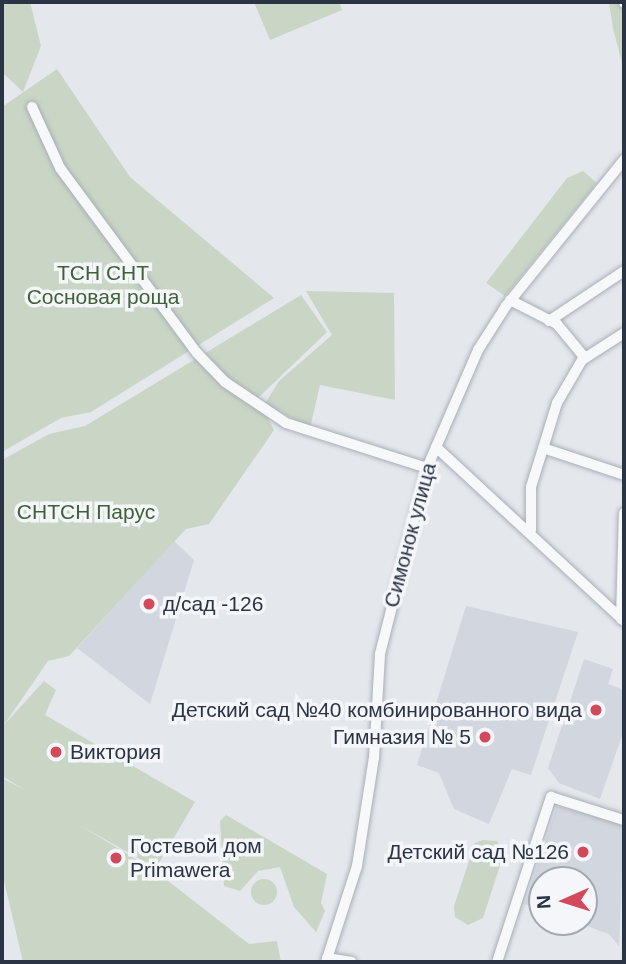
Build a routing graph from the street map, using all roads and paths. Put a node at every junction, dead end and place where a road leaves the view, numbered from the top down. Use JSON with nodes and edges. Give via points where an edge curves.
{"nodes":[{"id":1,"x":32,"y":107,"type":"dead end"},
{"id":2,"x":624,"y":160,"type":"edge"},
{"id":3,"x":624,"y":271,"type":"edge"},
{"id":4,"x":510,"y":300,"type":"junction"},
{"id":5,"x":549,"y":321,"type":"junction"},
{"id":6,"x":624,"y":333,"type":"edge"},
{"id":7,"x":585,"y":358,"type":"junction"},
{"id":8,"x":436,"y":447,"type":"junction"},
{"id":9,"x":543,"y":447,"type":"junction"},
{"id":10,"x":427,"y":467,"type":"junction"},
{"id":11,"x":624,"y":475,"type":"edge"},
{"id":12,"x":624,"y":513,"type":"edge"},
{"id":13,"x":531,"y":530,"type":"junction"},
{"id":14,"x":622,"y":620,"type":"edge"},
{"id":15,"x":624,"y":820,"type":"edge"},
{"id":16,"x":327,"y":960,"type":"edge"},
{"id":17,"x":352,"y":962,"type":"edge"},
{"id":18,"x":498,"y":962,"type":"edge"}],
"edges":[{"from":1,"to":10,"type":"street","via":[[67,178],[225,382],[286,423]]},
{"from":2,"to":4,"type":"street","name":"Симонок улица"},
{"from":3,"to":5,"type":"street"},
{"from":4,"to":5,"type":"street"},
{"from":4,"to":8,"type":"street","name":"Симонок улица","via":[[478,350]]},
{"from":5,"to":7,"type":"street"},
{"from":6,"to":7,"type":"street"},
{"from":7,"to":9,"type":"street","via":[[557,403]]},
{"from":8,"to":10,"type":"street","name":"Симонок улица"},
{"from":8,"to":13,"type":"street"},
{"from":9,"to":11,"type":"street"},
{"from":9,"to":13,"type":"street","via":[[531,487]]},
{"from":10,"to":16,"type":"street","name":"Симонок улица","via":[[380,654],[374,758],[357,866]]},
{"from":12,"to":14,"type":"street"},
{"from":13,"to":14,"type":"street"},
{"from":15,"to":18,"type":"street","via":[[551,797]]},
{"from":16,"to":17,"type":"street"}]}
